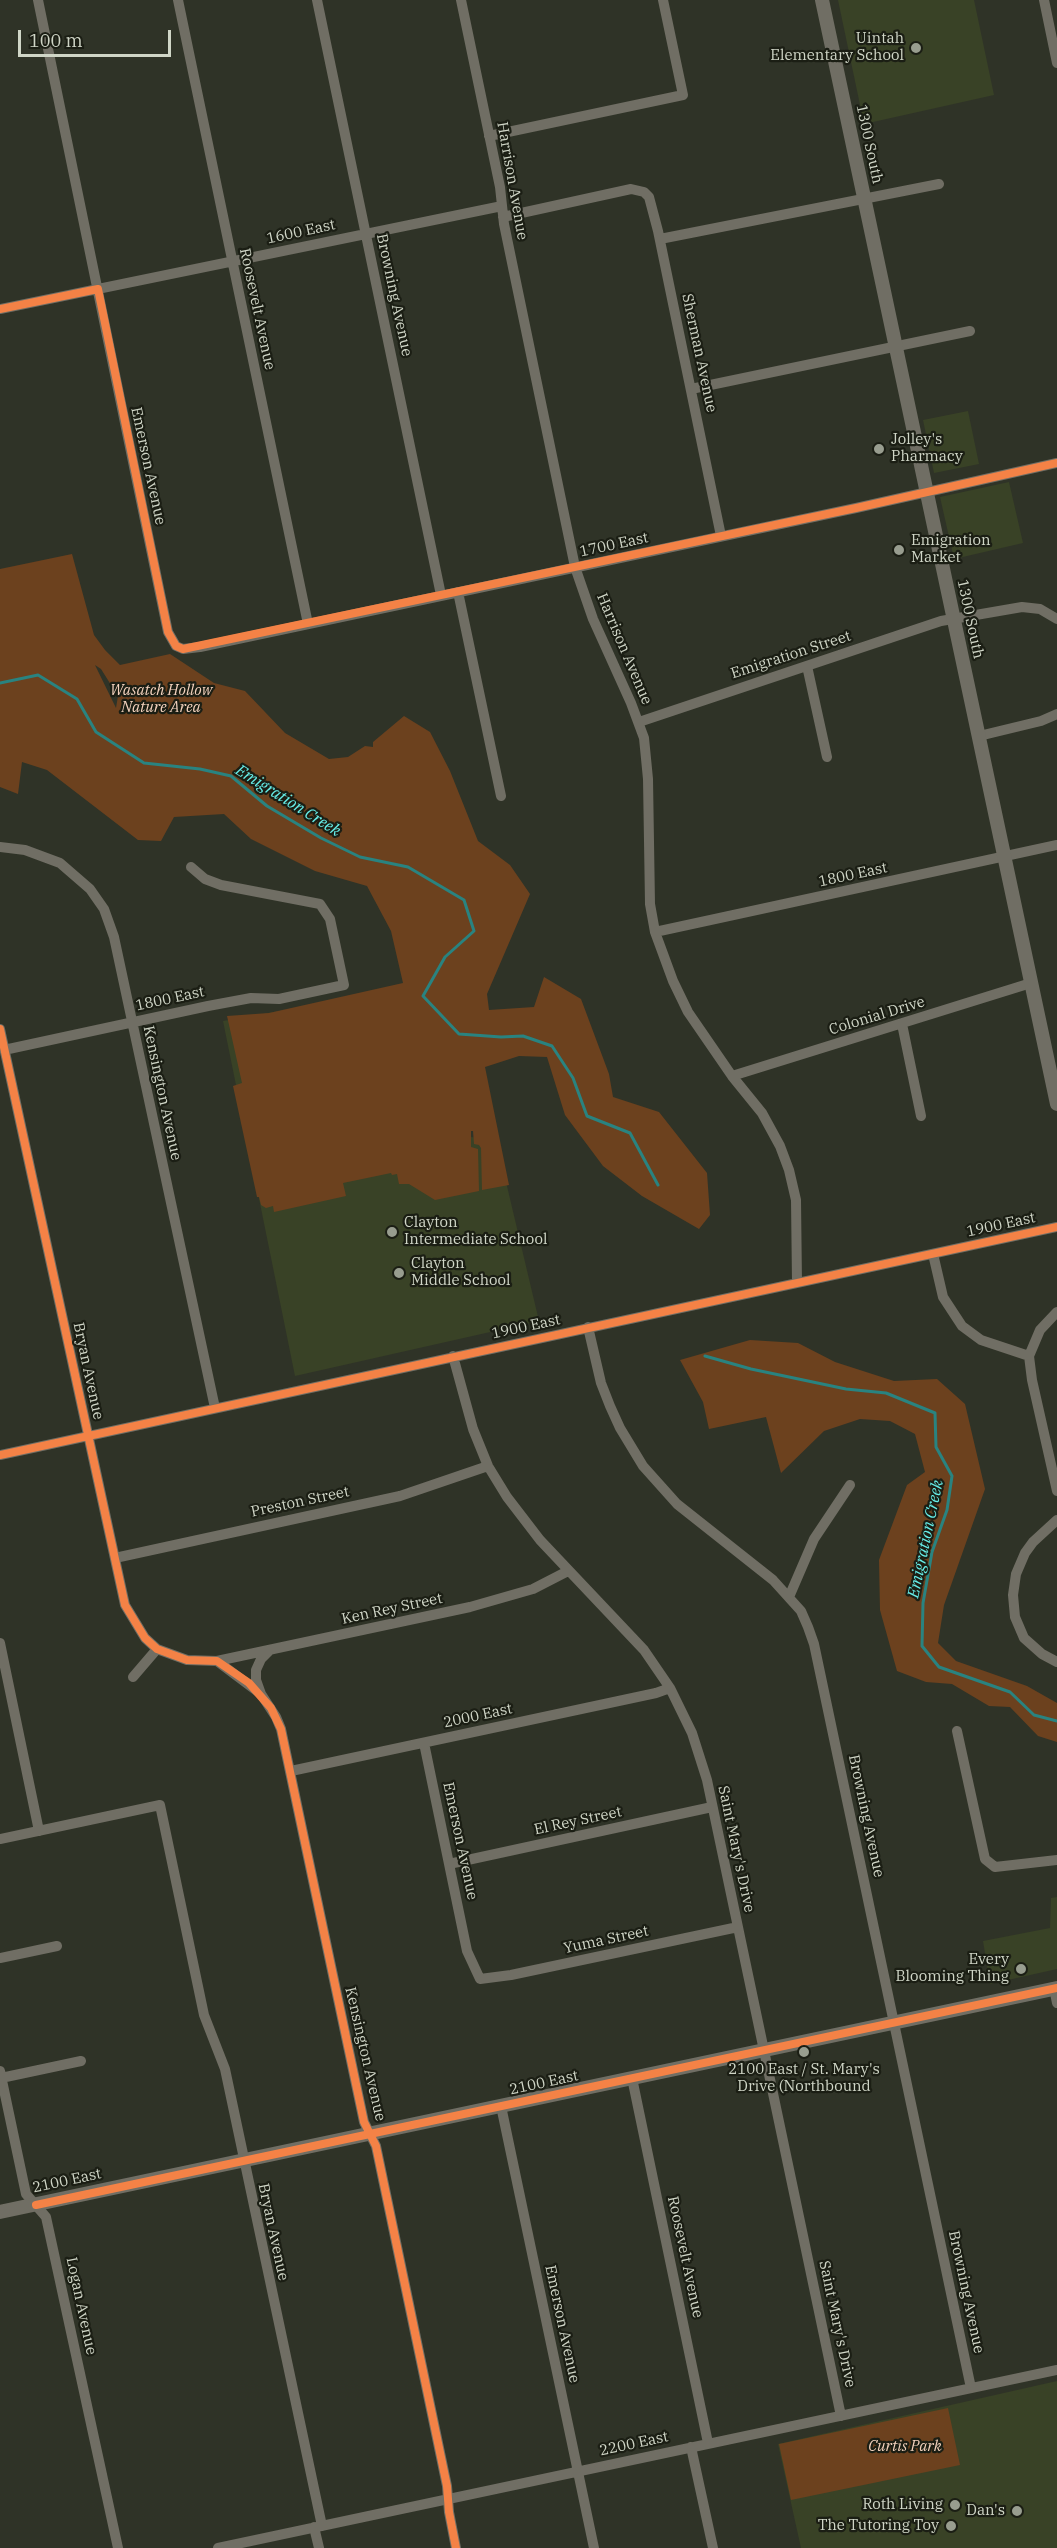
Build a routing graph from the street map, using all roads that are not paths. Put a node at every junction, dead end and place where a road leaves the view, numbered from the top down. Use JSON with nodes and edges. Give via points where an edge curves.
{"nodes":[{"id":1,"x":38,"y":0,"type":"edge"},
{"id":2,"x":178,"y":0,"type":"edge"},
{"id":3,"x":317,"y":0,"type":"edge"},
{"id":4,"x":461,"y":0,"type":"edge"},
{"id":5,"x":663,"y":0,"type":"edge"},
{"id":6,"x":822,"y":0,"type":"edge"},
{"id":7,"x":1044,"y":0,"type":"edge"},
{"id":8,"x":1057,"y":63,"type":"edge"},
{"id":9,"x":489,"y":136,"type":"junction"},
{"id":10,"x":939,"y":184,"type":"dead end"},
{"id":11,"x":632,"y":189,"type":"joint"},
{"id":12,"x":864,"y":198,"type":"junction"},
{"id":13,"x":503,"y":211,"type":"junction"},
{"id":14,"x":366,"y":234,"type":"junction"},
{"id":15,"x":660,"y":239,"type":"junction"},
{"id":16,"x":232,"y":261,"type":"junction"},
{"id":17,"x":98,"y":289,"type":"junction"},
{"id":18,"x":0,"y":309,"type":"edge"},
{"id":19,"x":970,"y":332,"type":"dead end"},
{"id":20,"x":896,"y":347,"type":"junction"},
{"id":21,"x":691,"y":389,"type":"junction"},
{"id":22,"x":1057,"y":463,"type":"edge"},
{"id":23,"x":927,"y":492,"type":"junction"},
{"id":24,"x":721,"y":536,"type":"junction"},
{"id":25,"x":576,"y":567,"type":"junction"},
{"id":26,"x":458,"y":592,"type":"junction"},
{"id":27,"x":441,"y":595,"type":"junction"},
{"id":28,"x":1057,"y":619,"type":"edge"},
{"id":29,"x":954,"y":620,"type":"junction"},
{"id":30,"x":308,"y":624,"type":"junction"},
{"id":31,"x":176,"y":646,"type":"joint"},
{"id":32,"x":807,"y":666,"type":"junction"},
{"id":33,"x":1057,"y":714,"type":"edge"},
{"id":34,"x":639,"y":722,"type":"junction"},
{"id":35,"x":979,"y":736,"type":"junction"},
{"id":36,"x":827,"y":757,"type":"dead end"},
{"id":37,"x":501,"y":796,"type":"dead end"},
{"id":38,"x":1057,"y":845,"type":"edge"},
{"id":39,"x":0,"y":847,"type":"edge"},
{"id":40,"x":1004,"y":858,"type":"junction"},
{"id":41,"x":191,"y":867,"type":"dead end"},
{"id":42,"x":656,"y":932,"type":"junction"},
{"id":43,"x":1031,"y":983,"type":"junction"},
{"id":44,"x":132,"y":1022,"type":"junction"},
{"id":45,"x":902,"y":1023,"type":"junction"},
{"id":46,"x":0,"y":1029,"type":"edge"},
{"id":47,"x":4,"y":1050,"type":"junction"},
{"id":48,"x":732,"y":1076,"type":"junction"},
{"id":49,"x":1057,"y":1104,"type":"edge"},
{"id":50,"x":921,"y":1116,"type":"dead end"},
{"id":51,"x":1057,"y":1227,"type":"edge"},
{"id":52,"x":933,"y":1254,"type":"junction"},
{"id":53,"x":797,"y":1283,"type":"junction"},
{"id":54,"x":1057,"y":1312,"type":"edge"},
{"id":55,"x":588,"y":1328,"type":"junction"},
{"id":56,"x":453,"y":1356,"type":"junction"},
{"id":57,"x":1029,"y":1356,"type":"junction"},
{"id":58,"x":215,"y":1407,"type":"junction"},
{"id":59,"x":88,"y":1436,"type":"junction"},
{"id":60,"x":0,"y":1455,"type":"edge"},
{"id":61,"x":488,"y":1466,"type":"junction"},
{"id":62,"x":850,"y":1485,"type":"dead end"},
{"id":63,"x":1057,"y":1491,"type":"edge"},
{"id":64,"x":1057,"y":1520,"type":"edge"},
{"id":65,"x":115,"y":1558,"type":"junction"},
{"id":66,"x":568,"y":1571,"type":"junction"},
{"id":67,"x":789,"y":1597,"type":"junction"},
{"id":68,"x":0,"y":1643,"type":"edge"},
{"id":69,"x":157,"y":1649,"type":"junction"},
{"id":70,"x":270,"y":1650,"type":"junction"},
{"id":71,"x":217,"y":1661,"type":"junction"},
{"id":72,"x":1057,"y":1662,"type":"edge"},
{"id":73,"x":133,"y":1677,"type":"dead end"},
{"id":74,"x":670,"y":1688,"type":"junction"},
{"id":75,"x":261,"y":1694,"type":"junction"},
{"id":76,"x":957,"y":1731,"type":"dead end"},
{"id":77,"x":424,"y":1743,"type":"junction"},
{"id":78,"x":291,"y":1771,"type":"junction"},
{"id":79,"x":712,"y":1807,"type":"junction"},
{"id":80,"x":39,"y":1831,"type":"junction"},
{"id":81,"x":0,"y":1839,"type":"edge"},
{"id":82,"x":1057,"y":1860,"type":"edge"},
{"id":83,"x":449,"y":1864,"type":"junction"},
{"id":84,"x":738,"y":1927,"type":"junction"},
{"id":85,"x":57,"y":1946,"type":"dead end"},
{"id":86,"x":0,"y":1959,"type":"edge"},
{"id":87,"x":480,"y":1979,"type":"joint"},
{"id":88,"x":1056,"y":1988,"type":"edge"},
{"id":89,"x":1057,"y":2003,"type":"edge"},
{"id":90,"x":895,"y":2022,"type":"junction"},
{"id":91,"x":764,"y":2050,"type":"junction"},
{"id":92,"x":81,"y":2061,"type":"dead end"},
{"id":93,"x":1,"y":2075,"type":"edge"},
{"id":94,"x":632,"y":2078,"type":"junction"},
{"id":95,"x":501,"y":2106,"type":"junction"},
{"id":96,"x":370,"y":2134,"type":"junction"},
{"id":97,"x":244,"y":2160,"type":"junction"},
{"id":98,"x":36,"y":2205,"type":"junction"},
{"id":99,"x":0,"y":2212,"type":"edge"},
{"id":100,"x":1057,"y":2370,"type":"edge"},
{"id":101,"x":971,"y":2388,"type":"junction"},
{"id":102,"x":841,"y":2416,"type":"junction"},
{"id":103,"x":708,"y":2443,"type":"junction"},
{"id":104,"x":691,"y":2447,"type":"junction"},
{"id":105,"x":578,"y":2471,"type":"junction"},
{"id":106,"x":448,"y":2499,"type":"junction"},
{"id":107,"x":318,"y":2526,"type":"junction"},
{"id":108,"x":118,"y":2548,"type":"edge"},
{"id":109,"x":218,"y":2548,"type":"edge"},
{"id":110,"x":319,"y":2548,"type":"edge"},
{"id":111,"x":456,"y":2548,"type":"edge"},
{"id":112,"x":594,"y":2548,"type":"edge"},
{"id":113,"x":713,"y":2548,"type":"edge"}],
"edges":[{"from":1,"to":17,"type":"street","name":"Emerson Avenue"},
{"from":2,"to":16,"type":"street","name":"Roosevelt Avenue"},
{"from":3,"to":14,"type":"street","name":"Browning Avenue"},
{"from":4,"to":9,"type":"street","name":"Harrison Avenue"},
{"from":5,"to":9,"type":"street","via":[[683,95]]},
{"from":6,"to":12,"type":"street","name":"1300 South"},
{"from":7,"to":8,"type":"street"},
{"from":9,"to":13,"type":"street","name":"Harrison Avenue"},
{"from":10,"to":12,"type":"street"},
{"from":11,"to":13,"type":"street","name":"1600 East"},
{"from":11,"to":15,"type":"street","name":"Sherman Avenue","via":[[649,197]]},
{"from":12,"to":15,"type":"street"},
{"from":12,"to":20,"type":"street","name":"1300 South"},
{"from":13,"to":14,"type":"street","name":"1600 East"},
{"from":13,"to":25,"type":"street","name":"Harrison Avenue"},
{"from":14,"to":16,"type":"street","name":"1600 East"},
{"from":14,"to":27,"type":"street","name":"Browning Avenue"},
{"from":15,"to":21,"type":"street","name":"Sherman Avenue"},
{"from":16,"to":17,"type":"street","name":"1600 East"},
{"from":16,"to":30,"type":"street","name":"Roosevelt Avenue"},
{"from":17,"to":18,"type":"street","name":"1600 East"},
{"from":17,"to":31,"type":"street","name":"Emerson Avenue","via":[[168,632]]},
{"from":19,"to":20,"type":"street"},
{"from":20,"to":21,"type":"street"},
{"from":20,"to":23,"type":"street","name":"1300 South"},
{"from":21,"to":24,"type":"street","name":"Sherman Avenue"},
{"from":22,"to":23,"type":"street","name":"1700 East"},
{"from":23,"to":24,"type":"street","name":"1700 East"},
{"from":23,"to":29,"type":"street","name":"1300 South"},
{"from":24,"to":25,"type":"street","name":"1700 East"},
{"from":25,"to":26,"type":"street","name":"1700 East"},
{"from":25,"to":34,"type":"street","name":"Harrison Avenue","via":[[593,619]]},
{"from":26,"to":27,"type":"street","name":"1700 East"},
{"from":26,"to":37,"type":"street"},
{"from":27,"to":30,"type":"street","name":"1700 East"},
{"from":28,"to":29,"type":"street","name":"Emigration Street","via":[[1040,609],[1022,607]]},
{"from":29,"to":32,"type":"street","name":"Emigration Street"},
{"from":29,"to":35,"type":"street","name":"1300 South"},
{"from":30,"to":31,"type":"street","name":"1700 East","via":[[189,649]]},
{"from":32,"to":34,"type":"street","name":"Emigration Street"},
{"from":32,"to":36,"type":"street"},
{"from":33,"to":35,"type":"street","via":[[1041,722]]},
{"from":34,"to":42,"type":"street","name":"Harrison Avenue","via":[[647,753],[649,887]]},
{"from":35,"to":40,"type":"street","name":"1300 South"},
{"from":38,"to":40,"type":"street","name":"1800 East"},
{"from":39,"to":44,"type":"street","name":"Kensington Avenue","via":[[25,850],[60,863],[90,889],[104,909],[114,937]]},
{"from":40,"to":42,"type":"street","name":"1800 East"},
{"from":40,"to":43,"type":"street","name":"1300 South"},
{"from":41,"to":44,"type":"street","name":"1800 East","via":[[205,879],[221,885],[320,903],[330,919],[344,985],[279,999],[251,998]]},
{"from":42,"to":48,"type":"street","name":"Harrison Avenue","via":[[688,1012]]},
{"from":43,"to":45,"type":"street","name":"Colonial Drive"},
{"from":43,"to":49,"type":"street","name":"1300 South"},
{"from":44,"to":47,"type":"street","name":"1800 East"},
{"from":44,"to":58,"type":"street","name":"Kensington Avenue"},
{"from":45,"to":48,"type":"street","name":"Colonial Drive"},
{"from":45,"to":50,"type":"street"},
{"from":46,"to":47,"type":"street","name":"Bryan Avenue"},
{"from":47,"to":59,"type":"street","name":"Bryan Avenue"},
{"from":48,"to":53,"type":"street","name":"Harrison Avenue","via":[[762,1113],[789,1170],[796,1200]]},
{"from":51,"to":52,"type":"street","name":"1900 East"},
{"from":52,"to":53,"type":"street","name":"1900 East"},
{"from":52,"to":57,"type":"street","via":[[943,1297],[962,1326],[981,1340]]},
{"from":53,"to":55,"type":"street","name":"1900 East"},
{"from":54,"to":57,"type":"street","via":[[1040,1330]]},
{"from":55,"to":56,"type":"street","name":"1900 East"},
{"from":55,"to":67,"type":"street","name":"Browning Avenue","via":[[610,1406],[643,1466],[677,1504]]},
{"from":56,"to":58,"type":"street","name":"1900 East"},
{"from":56,"to":61,"type":"street","name":"Saint Mary's Drive","via":[[467,1413]]},
{"from":57,"to":63,"type":"street"},
{"from":58,"to":59,"type":"street","name":"1900 East"},
{"from":59,"to":60,"type":"street","name":"1900 East"},
{"from":59,"to":65,"type":"street","name":"Bryan Avenue"},
{"from":61,"to":65,"type":"street","name":"Preston Street","via":[[400,1496]]},
{"from":61,"to":66,"type":"street","name":"Saint Mary's Drive","via":[[522,1518]]},
{"from":62,"to":67,"type":"street","via":[[814,1539]]},
{"from":64,"to":72,"type":"street","via":[[1025,1553],[1013,1595],[1024,1638]]},
{"from":65,"to":69,"type":"street","name":"Bryan Avenue","via":[[125,1605],[145,1638]]},
{"from":66,"to":70,"type":"street","name":"Ken Rey Street","via":[[547,1583],[491,1602]]},
{"from":66,"to":74,"type":"street","name":"Saint Mary's Drive","via":[[644,1650]]},
{"from":67,"to":90,"type":"street","name":"Browning Avenue","via":[[801,1611],[814,1644]]},
{"from":68,"to":80,"type":"street"},
{"from":69,"to":71,"type":"street","name":"Bryan Avenue","via":[[187,1660]]},
{"from":69,"to":73,"type":"street"},
{"from":70,"to":71,"type":"street","name":"Ken Rey Street"},
{"from":70,"to":75,"type":"street","via":[[256,1670]]},
{"from":71,"to":75,"type":"street","name":"Kensington Avenue"},
{"from":74,"to":77,"type":"street","name":"2000 East"},
{"from":74,"to":79,"type":"street","name":"Saint Mary's Drive","via":[[692,1733]]},
{"from":75,"to":78,"type":"street","name":"Kensington Avenue","via":[[281,1729]]},
{"from":76,"to":82,"type":"street","via":[[980,1844],[989,1863],[1003,1867]]},
{"from":77,"to":78,"type":"street","name":"2000 East"},
{"from":77,"to":83,"type":"street","name":"Emerson Avenue"},
{"from":78,"to":96,"type":"street","name":"Kensington Avenue","via":[[364,2122]]},
{"from":79,"to":83,"type":"street","name":"El Rey Street"},
{"from":79,"to":84,"type":"street","name":"Saint Mary's Drive"},
{"from":80,"to":81,"type":"street"},
{"from":80,"to":97,"type":"street","name":"Bryan Avenue","via":[[160,1805],[204,2015],[225,2069]]},
{"from":83,"to":87,"type":"street","name":"Emerson Avenue","via":[[467,1951]]},
{"from":84,"to":87,"type":"street","name":"Yuma Street"},
{"from":84,"to":91,"type":"street","name":"Saint Mary's Drive"},
{"from":85,"to":86,"type":"street"},
{"from":88,"to":89,"type":"street"},
{"from":88,"to":90,"type":"street","name":"2100 East"},
{"from":90,"to":91,"type":"street","name":"2100 East"},
{"from":90,"to":101,"type":"street","name":"Browning Avenue"},
{"from":91,"to":94,"type":"street","name":"2100 East"},
{"from":91,"to":102,"type":"street","name":"Saint Mary's Drive"},
{"from":92,"to":93,"type":"street","name":"Logan Avenue"},
{"from":93,"to":98,"type":"street","name":"Logan Avenue","via":[[26,2194]]},
{"from":94,"to":95,"type":"street","name":"2100 East"},
{"from":94,"to":103,"type":"street","name":"Roosevelt Avenue"},
{"from":95,"to":96,"type":"street","name":"2100 East"},
{"from":95,"to":105,"type":"street","name":"Emerson Avenue"},
{"from":96,"to":97,"type":"street","name":"2100 East"},
{"from":96,"to":106,"type":"street","name":"Kensington Avenue","via":[[377,2150]]},
{"from":97,"to":98,"type":"street","name":"2100 East"},
{"from":97,"to":107,"type":"street","name":"Bryan Avenue"},
{"from":98,"to":99,"type":"street","name":"2100 East"},
{"from":98,"to":108,"type":"street","name":"Logan Avenue","via":[[46,2217]]},
{"from":100,"to":101,"type":"street","name":"2200 East"},
{"from":101,"to":102,"type":"street","name":"2200 East"},
{"from":102,"to":103,"type":"street","name":"2200 East"},
{"from":103,"to":104,"type":"street","name":"2200 East"},
{"from":104,"to":105,"type":"street","name":"2200 East"},
{"from":104,"to":113,"type":"street"},
{"from":105,"to":106,"type":"street","name":"2200 East"},
{"from":105,"to":112,"type":"street","name":"Emerson Avenue"},
{"from":106,"to":107,"type":"street","name":"2200 East"},
{"from":106,"to":111,"type":"street","name":"Kensington Avenue"},
{"from":107,"to":109,"type":"street","name":"2200 East"},
{"from":107,"to":110,"type":"street","name":"Bryan Avenue"}]}
